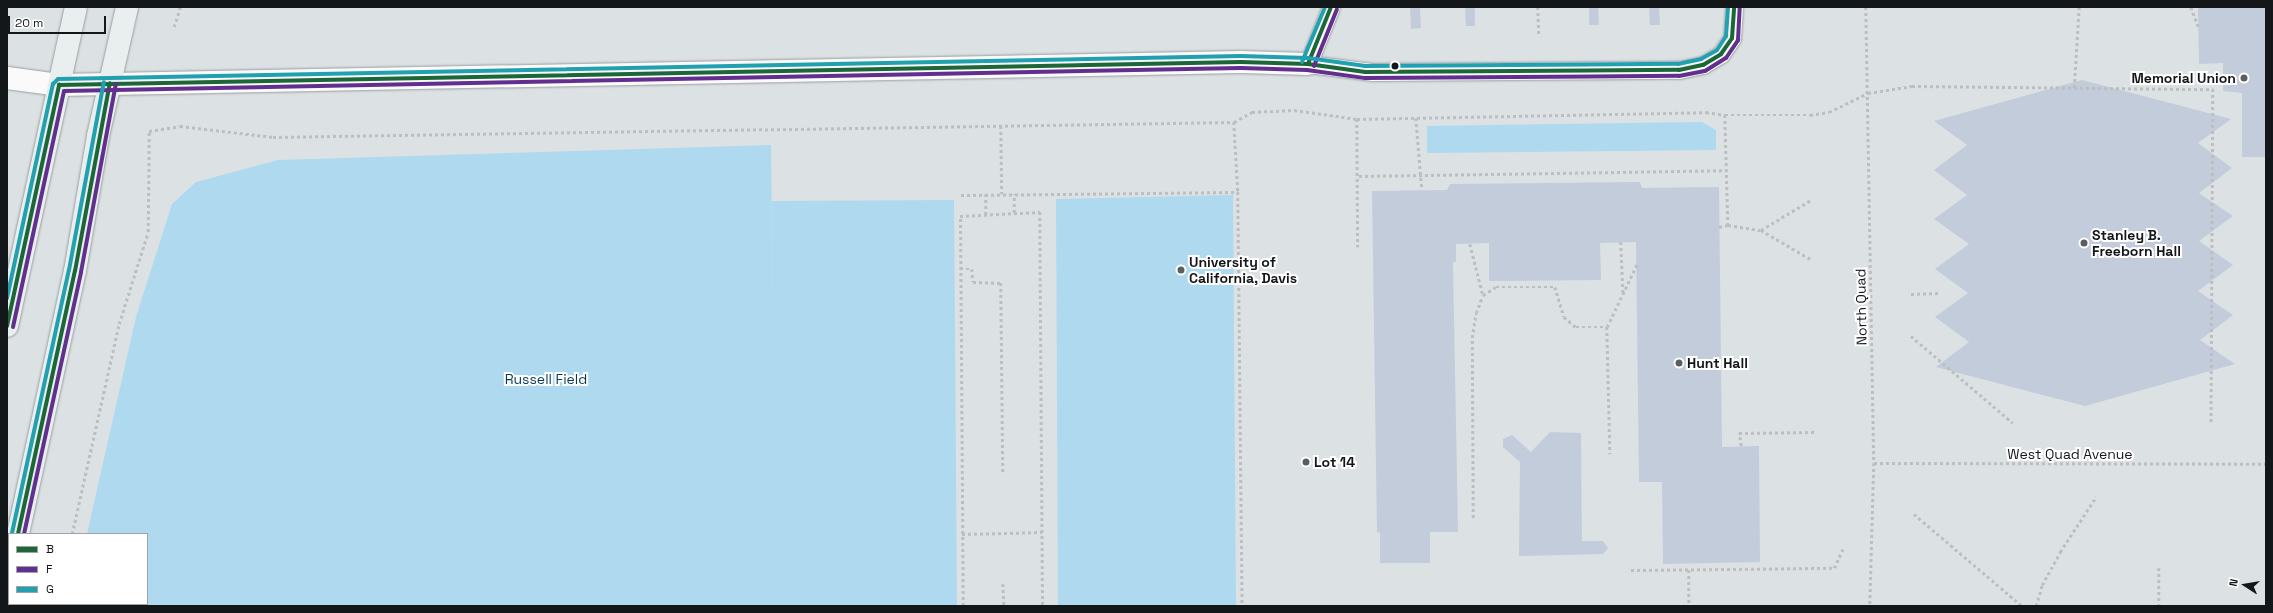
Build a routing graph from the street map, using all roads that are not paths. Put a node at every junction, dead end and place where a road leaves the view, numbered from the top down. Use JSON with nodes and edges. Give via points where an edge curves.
{"nodes":[{"id":1,"x":76,"y":7,"type":"edge"},
{"id":2,"x":127,"y":7,"type":"edge"},
{"id":3,"x":1331,"y":7,"type":"edge"},
{"id":4,"x":1734,"y":7,"type":"edge"},
{"id":5,"x":1308,"y":64,"type":"junction"},
{"id":6,"x":7,"y":78,"type":"edge"},
{"id":7,"x":110,"y":83,"type":"junction"},
{"id":8,"x":59,"y":84,"type":"junction"},
{"id":9,"x":11,"y":287,"type":"edge"},
{"id":10,"x":7,"y":326,"type":"edge"},
{"id":11,"x":18,"y":533,"type":"edge"}],
"edges":[{"from":1,"to":8,"type":"main road"},
{"from":2,"to":7,"type":"main road"},
{"from":3,"to":5,"type":"lane"},
{"from":4,"to":5,"type":"lane","via":[[1732,38],[1721,54],[1703,65],[1680,70],[1372,72]]},
{"from":5,"to":7,"type":"street","via":[[1242,62]]},
{"from":6,"to":8,"type":"street"},
{"from":7,"to":8,"type":"street"},
{"from":7,"to":11,"type":"main road","via":[[75,271]]},
{"from":8,"to":9,"type":"main road"},
{"from":9,"to":10,"type":"main road"}]}
